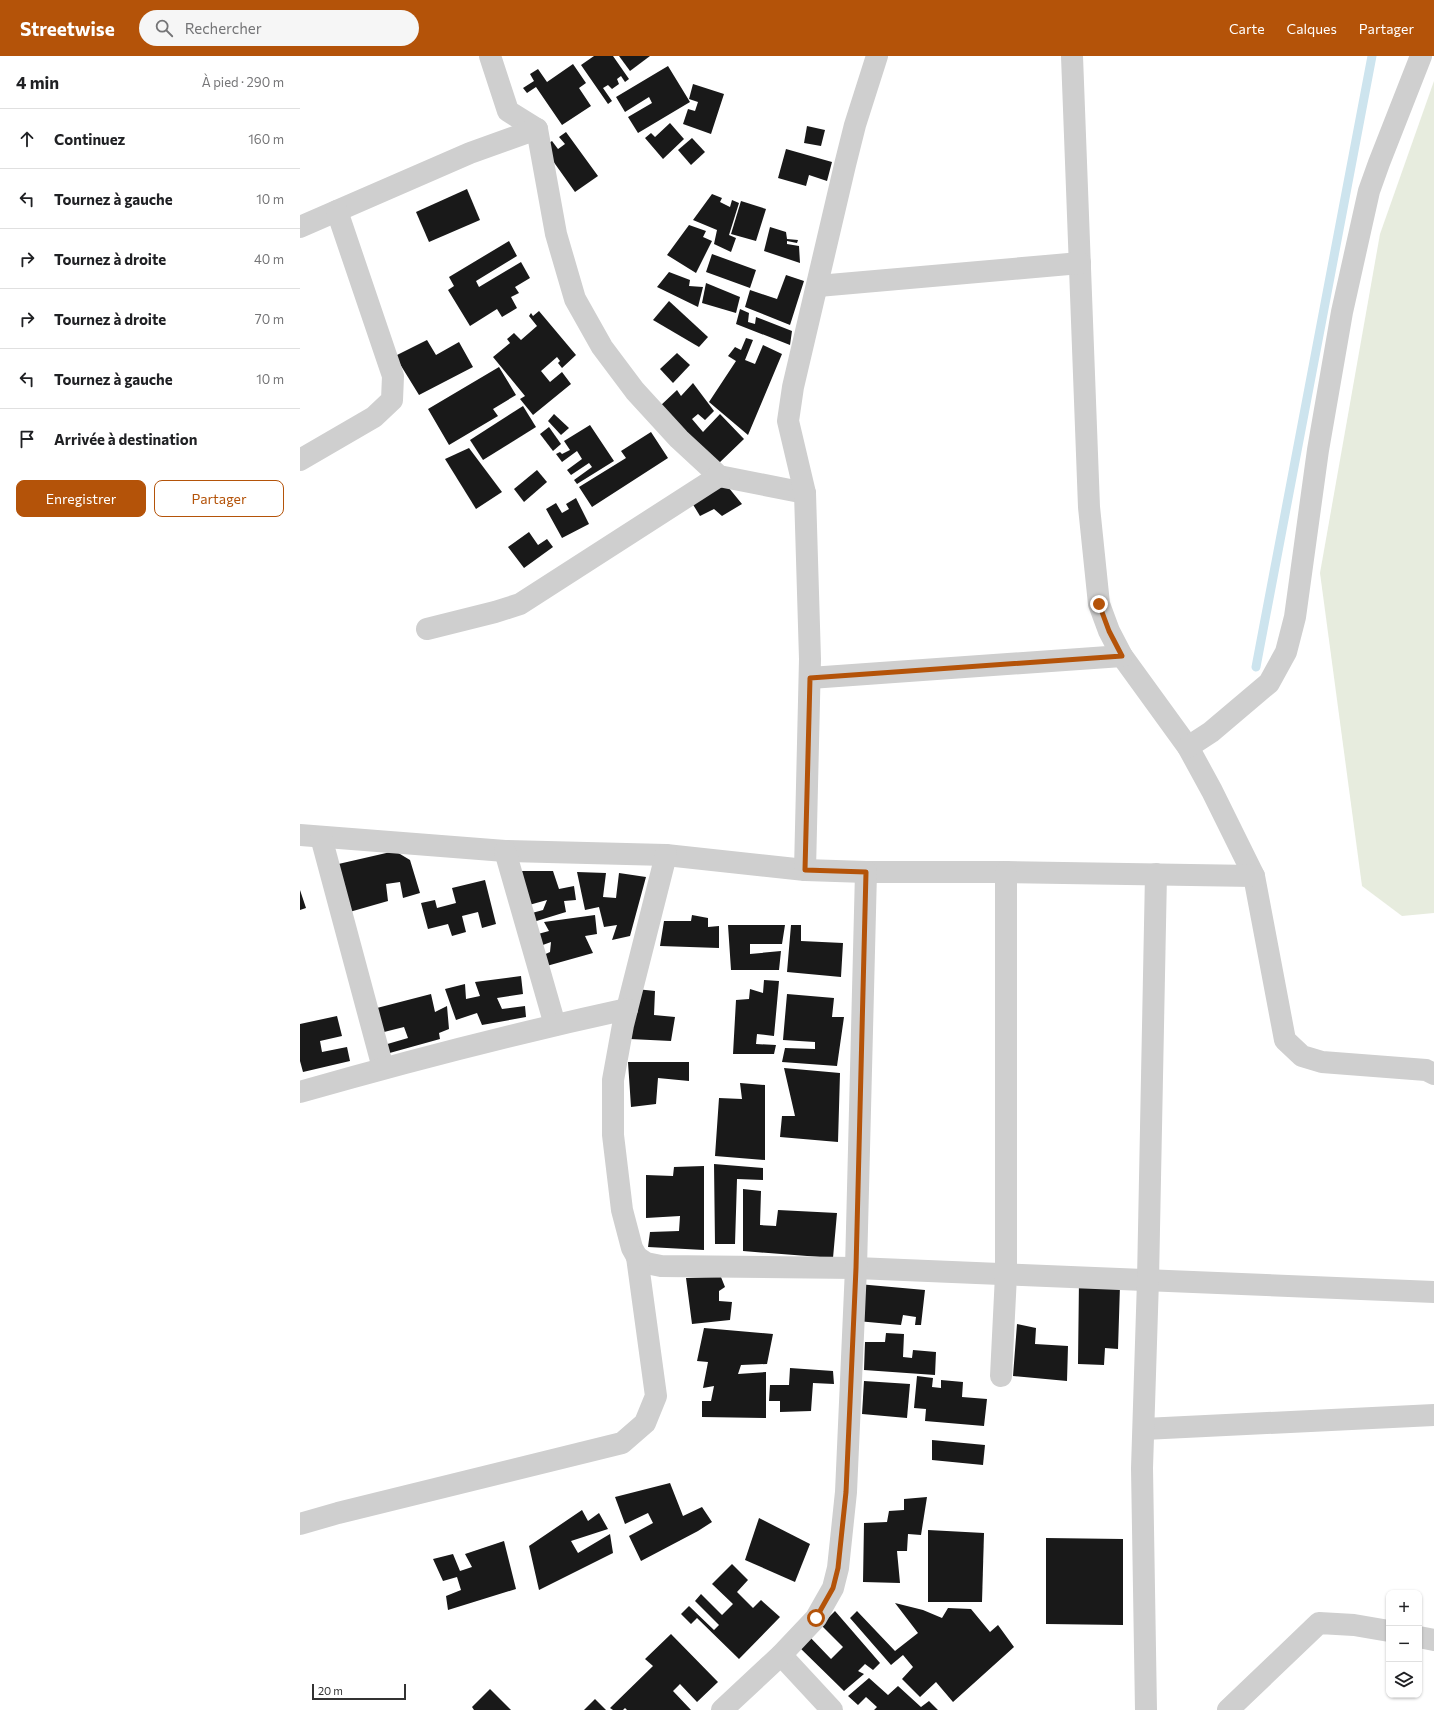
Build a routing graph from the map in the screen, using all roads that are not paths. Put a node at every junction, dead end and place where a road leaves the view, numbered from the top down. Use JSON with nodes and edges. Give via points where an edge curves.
{"nodes":[{"id":1,"x":490,"y":56,"type":"edge"},
{"id":2,"x":877,"y":56,"type":"edge"},
{"id":3,"x":1072,"y":56,"type":"edge"},
{"id":4,"x":1421,"y":56,"type":"edge"},
{"id":5,"x":537,"y":129,"type":"junction"},
{"id":6,"x":337,"y":211,"type":"junction"},
{"id":7,"x":300,"y":227,"type":"edge"},
{"id":8,"x":1080,"y":262,"type":"junction"},
{"id":9,"x":818,"y":286,"type":"junction"},
{"id":10,"x":300,"y":460,"type":"edge"},
{"id":11,"x":719,"y":476,"type":"junction"},
{"id":12,"x":805,"y":493,"type":"junction"},
{"id":13,"x":427,"y":629,"type":"dead end"},
{"id":14,"x":1122,"y":656,"type":"junction"},
{"id":15,"x":810,"y":678,"type":"junction"},
{"id":16,"x":1188,"y":747,"type":"junction"},
{"id":17,"x":310,"y":836,"type":"edge"},
{"id":18,"x":505,"y":851,"type":"junction"},
{"id":19,"x":666,"y":855,"type":"junction"},
{"id":20,"x":805,"y":870,"type":"junction"},
{"id":21,"x":866,"y":872,"type":"junction"},
{"id":22,"x":1006,"y":872,"type":"junction"},
{"id":23,"x":1156,"y":874,"type":"junction"},
{"id":24,"x":1254,"y":876,"type":"junction"},
{"id":25,"x":627,"y":1009,"type":"junction"},
{"id":26,"x":555,"y":1025,"type":"junction"},
{"id":27,"x":383,"y":1068,"type":"junction"},
{"id":28,"x":1434,"y":1074,"type":"edge"},
{"id":29,"x":300,"y":1092,"type":"edge"},
{"id":30,"x":637,"y":1257,"type":"junction"},
{"id":31,"x":856,"y":1268,"type":"junction"},
{"id":32,"x":1006,"y":1275,"type":"junction"},
{"id":33,"x":1148,"y":1280,"type":"junction"},
{"id":34,"x":1434,"y":1292,"type":"edge"},
{"id":35,"x":1001,"y":1376,"type":"dead end"},
{"id":36,"x":1434,"y":1415,"type":"edge"},
{"id":37,"x":1144,"y":1429,"type":"junction"},
{"id":38,"x":300,"y":1524,"type":"edge"},
{"id":39,"x":1386,"y":1630,"type":"edge"},
{"id":40,"x":1422,"y":1638,"type":"edge"},
{"id":41,"x":1434,"y":1640,"type":"edge"},
{"id":42,"x":781,"y":1655,"type":"junction"},
{"id":43,"x":722,"y":1710,"type":"edge"},
{"id":44,"x":832,"y":1710,"type":"edge"},
{"id":45,"x":1146,"y":1710,"type":"edge"},
{"id":46,"x":1228,"y":1710,"type":"edge"}],
"edges":[{"from":1,"to":5,"type":"street","via":[[508,111]]},
{"from":2,"to":9,"type":"street","via":[[850,145]]},
{"from":3,"to":8,"type":"street"},
{"from":4,"to":16,"type":"street","via":[[1370,191],[1342,312],[1327,392],[1295,617],[1286,652],[1269,683],[1211,732]]},
{"from":5,"to":6,"type":"street","via":[[470,153]]},
{"from":5,"to":11,"type":"street","via":[[556,234],[575,299],[602,347],[635,391],[679,439]]},
{"from":6,"to":7,"type":"street"},
{"from":6,"to":10,"type":"street","via":[[393,376],[392,400],[374,418]]},
{"from":8,"to":9,"type":"street"},
{"from":8,"to":14,"type":"street","via":[[1089,507],[1099,604]]},
{"from":9,"to":12,"type":"street","via":[[793,387],[788,421]]},
{"from":11,"to":12,"type":"street"},
{"from":11,"to":13,"type":"street","via":[[520,604]]},
{"from":12,"to":15,"type":"street"},
{"from":14,"to":15,"type":"street"},
{"from":14,"to":16,"type":"street"},
{"from":15,"to":20,"type":"street"},
{"from":16,"to":24,"type":"street"},
{"from":17,"to":18,"type":"street"},
{"from":17,"to":27,"type":"street"},
{"from":18,"to":19,"type":"street"},
{"from":18,"to":26,"type":"street"},
{"from":19,"to":20,"type":"street"},
{"from":19,"to":25,"type":"street"},
{"from":20,"to":21,"type":"street"},
{"from":21,"to":22,"type":"street"},
{"from":21,"to":31,"type":"street"},
{"from":22,"to":23,"type":"street"},
{"from":22,"to":32,"type":"street"},
{"from":23,"to":24,"type":"street"},
{"from":23,"to":33,"type":"street"},
{"from":24,"to":28,"type":"street","via":[[1285,1040],[1302,1056],[1322,1062],[1426,1070]]},
{"from":25,"to":26,"type":"street"},
{"from":25,"to":30,"type":"street","via":[[613,1080],[614,1135],[622,1210],[632,1248]]},
{"from":26,"to":27,"type":"street"},
{"from":27,"to":29,"type":"street"},
{"from":30,"to":31,"type":"street","via":[[646,1263],[661,1266]]},
{"from":30,"to":38,"type":"street","via":[[656,1396],[645,1423],[622,1443]]},
{"from":31,"to":32,"type":"street"},
{"from":31,"to":42,"type":"street","via":[[846,1492],[838,1568],[825,1605]]},
{"from":32,"to":33,"type":"street"},
{"from":32,"to":35,"type":"street"},
{"from":33,"to":34,"type":"street"},
{"from":33,"to":37,"type":"street"},
{"from":36,"to":37,"type":"street"},
{"from":37,"to":45,"type":"street","via":[[1142,1468]]},
{"from":39,"to":46,"type":"street","via":[[1319,1623]]},
{"from":40,"to":41,"type":"street"},
{"from":42,"to":43,"type":"street"},
{"from":42,"to":44,"type":"street"}]}
